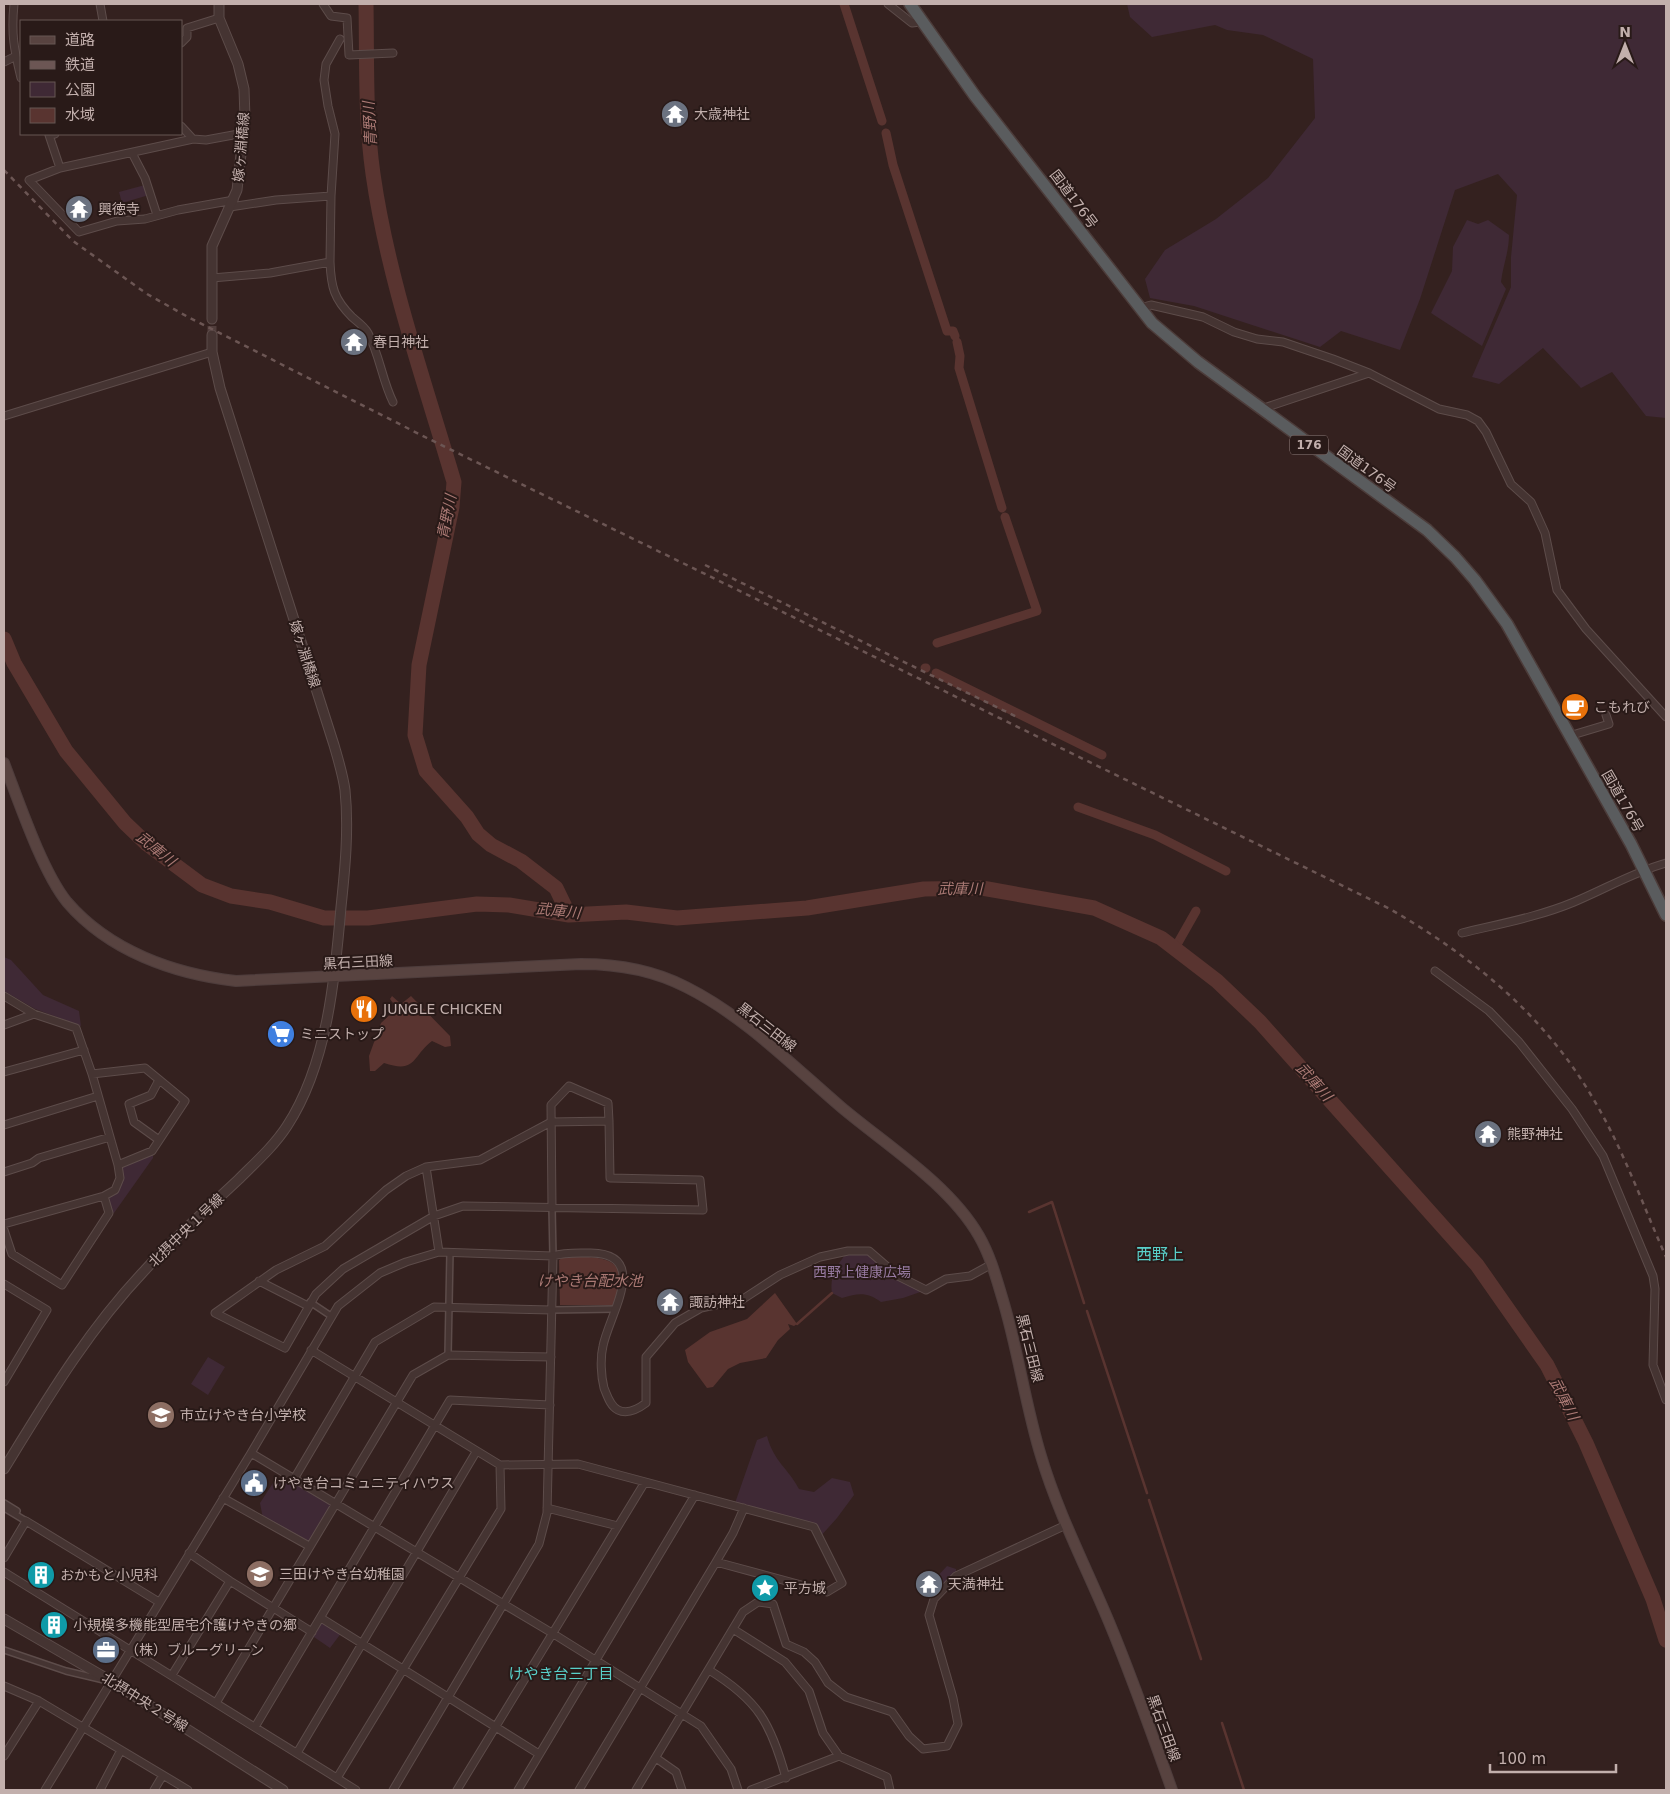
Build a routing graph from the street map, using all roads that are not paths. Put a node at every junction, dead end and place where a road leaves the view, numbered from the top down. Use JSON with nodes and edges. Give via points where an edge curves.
{"nodes":[{"id":1,"x":14,"y":4,"type":"edge"},
{"id":2,"x":100,"y":4,"type":"edge"},
{"id":3,"x":219,"y":4,"type":"edge"},
{"id":4,"x":323,"y":4,"type":"edge"},
{"id":5,"x":888,"y":4,"type":"edge"},
{"id":6,"x":910,"y":4,"type":"edge"},
{"id":7,"x":219,"y":18,"type":"junction"},
{"id":8,"x":103,"y":20,"type":"edge"},
{"id":9,"x":920,"y":22,"type":"junction"},
{"id":10,"x":340,"y":40,"type":"dead end"},
{"id":11,"x":182,"y":42,"type":"edge"},
{"id":12,"x":393,"y":53,"type":"dead end"},
{"id":13,"x":14,"y":57,"type":"junction"},
{"id":14,"x":4,"y":62,"type":"edge"},
{"id":15,"x":20,"y":75,"type":"edge"},
{"id":16,"x":182,"y":127,"type":"edge"},
{"id":17,"x":244,"y":133,"type":"junction"},
{"id":18,"x":49,"y":135,"type":"edge"},
{"id":19,"x":193,"y":139,"type":"junction"},
{"id":20,"x":132,"y":152,"type":"junction"},
{"id":21,"x":60,"y":168,"type":"junction"},
{"id":22,"x":331,"y":196,"type":"junction"},
{"id":23,"x":232,"y":204,"type":"junction"},
{"id":24,"x":157,"y":215,"type":"junction"},
{"id":25,"x":330,"y":262,"type":"junction"},
{"id":26,"x":212,"y":278,"type":"junction"},
{"id":27,"x":1140,"y":308,"type":"junction"},
{"id":28,"x":212,"y":319,"type":"tunnel mouth"},
{"id":29,"x":212,"y":335,"type":"tunnel mouth"},
{"id":30,"x":212,"y":352,"type":"junction"},
{"id":31,"x":1369,"y":373,"type":"junction"},
{"id":32,"x":393,"y":402,"type":"dead end"},
{"id":33,"x":1261,"y":409,"type":"junction"},
{"id":34,"x":4,"y":416,"type":"edge"},
{"id":35,"x":1606,"y":715,"type":"dead end"},
{"id":36,"x":1666,"y":717,"type":"edge"},
{"id":37,"x":1568,"y":736,"type":"junction"},
{"id":38,"x":4,"y":763,"type":"edge"},
{"id":39,"x":1666,"y":863,"type":"edge"},
{"id":40,"x":1644,"y":869,"type":"junction"},
{"id":41,"x":1666,"y":915,"type":"edge"},
{"id":42,"x":1462,"y":933,"type":"dead end"},
{"id":43,"x":336,"y":964,"type":"joint"},
{"id":44,"x":1435,"y":971,"type":"dead end"},
{"id":45,"x":335,"y":978,"type":"junction"},
{"id":46,"x":4,"y":996,"type":"edge"},
{"id":47,"x":34,"y":1014,"type":"junction"},
{"id":48,"x":4,"y":1025,"type":"edge"},
{"id":49,"x":84,"y":1050,"type":"junction"},
{"id":50,"x":4,"y":1072,"type":"edge"},
{"id":51,"x":92,"y":1074,"type":"junction"},
{"id":52,"x":159,"y":1080,"type":"junction"},
{"id":53,"x":98,"y":1096,"type":"junction"},
{"id":54,"x":609,"y":1121,"type":"junction"},
{"id":55,"x":551,"y":1122,"type":"junction"},
{"id":56,"x":4,"y":1126,"type":"edge"},
{"id":57,"x":110,"y":1137,"type":"junction"},
{"id":58,"x":159,"y":1140,"type":"junction"},
{"id":59,"x":118,"y":1165,"type":"junction"},
{"id":60,"x":426,"y":1167,"type":"junction"},
{"id":61,"x":4,"y":1172,"type":"edge"},
{"id":62,"x":104,"y":1196,"type":"junction"},
{"id":63,"x":552,"y":1208,"type":"junction"},
{"id":64,"x":434,"y":1216,"type":"junction"},
{"id":65,"x":4,"y":1224,"type":"edge"},
{"id":66,"x":4,"y":1230,"type":"edge"},
{"id":67,"x":439,"y":1252,"type":"junction"},
{"id":68,"x":450,"y":1252,"type":"junction"},
{"id":69,"x":553,"y":1256,"type":"junction"},
{"id":70,"x":992,"y":1264,"type":"junction"},
{"id":71,"x":259,"y":1281,"type":"junction"},
{"id":72,"x":4,"y":1285,"type":"edge"},
{"id":73,"x":309,"y":1304,"type":"junction"},
{"id":74,"x":448,"y":1307,"type":"junction"},
{"id":75,"x":615,"y":1309,"type":"junction"},
{"id":76,"x":552,"y":1310,"type":"junction"},
{"id":77,"x":331,"y":1316,"type":"junction"},
{"id":78,"x":311,"y":1350,"type":"junction"},
{"id":79,"x":448,"y":1355,"type":"junction"},
{"id":80,"x":551,"y":1357,"type":"junction"},
{"id":81,"x":354,"y":1377,"type":"junction"},
{"id":82,"x":4,"y":1382,"type":"edge"},
{"id":83,"x":1666,"y":1400,"type":"edge"},
{"id":84,"x":396,"y":1402,"type":"junction"},
{"id":85,"x":550,"y":1405,"type":"junction"},
{"id":86,"x":435,"y":1426,"type":"junction"},
{"id":87,"x":476,"y":1452,"type":"junction"},
{"id":88,"x":251,"y":1453,"type":"junction"},
{"id":89,"x":548,"y":1463,"type":"junction"},
{"id":90,"x":500,"y":1464,"type":"junction"},
{"id":91,"x":4,"y":1469,"type":"edge"},
{"id":92,"x":294,"y":1479,"type":"junction"},
{"id":93,"x":645,"y":1482,"type":"junction"},
{"id":94,"x":695,"y":1495,"type":"junction"},
{"id":95,"x":223,"y":1498,"type":"junction"},
{"id":96,"x":4,"y":1503,"type":"edge"},
{"id":97,"x":335,"y":1503,"type":"junction"},
{"id":98,"x":547,"y":1508,"type":"junction"},
{"id":99,"x":744,"y":1508,"type":"junction"},
{"id":100,"x":26,"y":1521,"type":"junction"},
{"id":101,"x":618,"y":1526,"type":"junction"},
{"id":102,"x":1066,"y":1526,"type":"junction"},
{"id":103,"x":375,"y":1527,"type":"junction"},
{"id":104,"x":308,"y":1546,"type":"junction"},
{"id":105,"x":189,"y":1553,"type":"junction"},
{"id":106,"x":418,"y":1553,"type":"junction"},
{"id":107,"x":4,"y":1558,"type":"edge"},
{"id":108,"x":716,"y":1562,"type":"junction"},
{"id":109,"x":4,"y":1572,"type":"edge"},
{"id":110,"x":459,"y":1578,"type":"junction"},
{"id":111,"x":230,"y":1581,"type":"junction"},
{"id":112,"x":159,"y":1602,"type":"junction"},
{"id":113,"x":503,"y":1604,"type":"junction"},
{"id":114,"x":272,"y":1607,"type":"junction"},
{"id":115,"x":321,"y":1618,"type":"junction"},
{"id":116,"x":4,"y":1619,"type":"edge"},
{"id":117,"x":733,"y":1629,"type":"junction"},
{"id":118,"x":312,"y":1632,"type":"junction"},
{"id":119,"x":552,"y":1633,"type":"junction"},
{"id":120,"x":362,"y":1644,"type":"junction"},
{"id":121,"x":130,"y":1649,"type":"junction"},
{"id":122,"x":4,"y":1650,"type":"edge"},
{"id":123,"x":595,"y":1660,"type":"junction"},
{"id":124,"x":403,"y":1670,"type":"junction"},
{"id":125,"x":709,"y":1670,"type":"junction"},
{"id":126,"x":172,"y":1675,"type":"junction"},
{"id":127,"x":111,"y":1681,"type":"junction"},
{"id":128,"x":4,"y":1686,"type":"edge"},
{"id":129,"x":640,"y":1688,"type":"junction"},
{"id":130,"x":448,"y":1697,"type":"junction"},
{"id":131,"x":39,"y":1701,"type":"junction"},
{"id":132,"x":216,"y":1703,"type":"junction"},
{"id":133,"x":682,"y":1714,"type":"junction"},
{"id":134,"x":82,"y":1727,"type":"junction"},
{"id":135,"x":255,"y":1727,"type":"junction"},
{"id":136,"x":496,"y":1727,"type":"junction"},
{"id":137,"x":121,"y":1750,"type":"junction"},
{"id":138,"x":297,"y":1753,"type":"junction"},
{"id":139,"x":539,"y":1754,"type":"junction"},
{"id":140,"x":4,"y":1756,"type":"edge"},
{"id":141,"x":839,"y":1756,"type":"junction"},
{"id":142,"x":656,"y":1758,"type":"junction"},
{"id":143,"x":163,"y":1775,"type":"junction"},
{"id":144,"x":337,"y":1778,"type":"junction"},
{"id":145,"x":786,"y":1778,"type":"junction"},
{"id":146,"x":45,"y":1790,"type":"edge"},
{"id":147,"x":100,"y":1790,"type":"edge"},
{"id":148,"x":154,"y":1790,"type":"edge"},
{"id":149,"x":188,"y":1790,"type":"edge"},
{"id":150,"x":283,"y":1790,"type":"edge"},
{"id":151,"x":356,"y":1790,"type":"edge"},
{"id":152,"x":393,"y":1790,"type":"edge"},
{"id":153,"x":457,"y":1790,"type":"edge"},
{"id":154,"x":518,"y":1790,"type":"edge"},
{"id":155,"x":579,"y":1790,"type":"edge"},
{"id":156,"x":636,"y":1790,"type":"edge"},
{"id":157,"x":682,"y":1790,"type":"edge"},
{"id":158,"x":738,"y":1790,"type":"edge"},
{"id":159,"x":752,"y":1790,"type":"edge"},
{"id":160,"x":890,"y":1790,"type":"edge"},
{"id":161,"x":1172,"y":1790,"type":"edge"}],
"edges":[{"from":1,"to":13,"type":"street"},
{"from":2,"to":8,"type":"street"},
{"from":3,"to":7,"type":"street","name":"嫁ヶ淵橋線"},
{"from":4,"to":12,"type":"street","via":[[331,16],[347,18],[349,55]]},
{"from":5,"to":9,"type":"street","via":[[912,23]]},
{"from":6,"to":9,"type":"highway","name":"国道176号","number":"176"},
{"from":7,"to":11,"type":"street","via":[[187,28],[187,37]]},
{"from":7,"to":17,"type":"street","name":"嫁ヶ淵橋線","via":[[238,64],[244,89]]},
{"from":9,"to":27,"type":"highway","name":"国道176号","number":"176"},
{"from":10,"to":22,"type":"street","via":[[326,64],[324,80],[335,134]]},
{"from":13,"to":14,"type":"street"},
{"from":13,"to":15,"type":"street"},
{"from":16,"to":19,"type":"street"},
{"from":17,"to":19,"type":"street","via":[[206,140]]},
{"from":17,"to":23,"type":"street","name":"嫁ヶ淵橋線","via":[[239,181]]},
{"from":18,"to":21,"type":"street"},
{"from":19,"to":20,"type":"street"},
{"from":20,"to":21,"type":"street"},
{"from":20,"to":24,"type":"street"},
{"from":21,"to":24,"type":"street","via":[[29,180],[79,232],[117,221]]},
{"from":22,"to":23,"type":"street"},
{"from":22,"to":25,"type":"street"},
{"from":23,"to":24,"type":"street"},
{"from":23,"to":26,"type":"street","name":"嫁ヶ淵橋線","via":[[212,246]]},
{"from":25,"to":26,"type":"street","via":[[270,273]]},
{"from":25,"to":32,"type":"street","via":[[331,286],[348,313],[367,331]]},
{"from":26,"to":28,"type":"street","name":"嫁ヶ淵橋線"},
{"from":27,"to":31,"type":"street","via":[[1151,305],[1203,317],[1234,332],[1283,342]]},
{"from":27,"to":33,"type":"highway","name":"国道176号","number":"176","via":[[1174,344]]},
{"from":29,"to":30,"type":"street","name":"嫁ヶ淵橋線"},
{"from":30,"to":34,"type":"street"},
{"from":30,"to":43,"type":"street","name":"嫁ヶ淵橋線","via":[[220,388],[334,745],[345,789],[346,857]]},
{"from":31,"to":33,"type":"street"},
{"from":31,"to":36,"type":"street","via":[[1439,409],[1467,415],[1478,422],[1511,484],[1531,502],[1545,533],[1557,590],[1586,629]]},
{"from":33,"to":37,"type":"highway","name":"国道176号","number":"176","via":[[1427,530],[1455,557],[1507,624]]},
{"from":35,"to":37,"type":"street","via":[[1610,724]]},
{"from":37,"to":40,"type":"highway","name":"国道176号","number":"176"},
{"from":38,"to":45,"type":"main road","name":"黒石三田線","via":[[53,879],[67,901],[109,938],[161,964],[211,978],[236,981]]},
{"from":39,"to":40,"type":"street"},
{"from":40,"to":41,"type":"highway","name":"国道176号","number":"176"},
{"from":40,"to":42,"type":"street","via":[[1572,903],[1520,920]]},
{"from":43,"to":45,"type":"street","name":"北摂中央１号線"},
{"from":44,"to":83,"type":"street","via":[[1489,1011],[1519,1042],[1603,1156],[1653,1276],[1653,1364]]},
{"from":45,"to":70,"type":"main road","name":"黒石三田線","via":[[615,964],[645,970],[684,985],[762,1038],[940,1189],[978,1235]]},
{"from":45,"to":91,"type":"street","name":"北摂中央１号線","via":[[311,1079],[286,1128],[267,1152],[145,1269],[114,1304],[89,1335]]},
{"from":46,"to":47,"type":"street"},
{"from":47,"to":48,"type":"street"},
{"from":47,"to":49,"type":"street","via":[[76,1028]]},
{"from":49,"to":50,"type":"street"},
{"from":49,"to":51,"type":"street"},
{"from":51,"to":52,"type":"street","via":[[145,1068]]},
{"from":51,"to":53,"type":"street"},
{"from":52,"to":58,"type":"street","via":[[185,1102]]},
{"from":52,"to":58,"type":"street","via":[[151,1095],[129,1104],[134,1122]]},
{"from":53,"to":56,"type":"street"},
{"from":53,"to":57,"type":"street"},
{"from":54,"to":55,"type":"street"},
{"from":54,"to":55,"type":"street","via":[[608,1103],[569,1086],[551,1105]]},
{"from":54,"to":63,"type":"street","via":[[610,1178],[700,1180],[703,1210]]},
{"from":55,"to":60,"type":"street","via":[[480,1160]]},
{"from":55,"to":63,"type":"street"},
{"from":57,"to":59,"type":"street"},
{"from":57,"to":61,"type":"street"},
{"from":58,"to":59,"type":"street","via":[[152,1151]]},
{"from":59,"to":62,"type":"street","via":[[120,1178],[115,1190]]},
{"from":60,"to":64,"type":"street"},
{"from":60,"to":71,"type":"street","via":[[386,1190],[325,1246],[295,1259]]},
{"from":62,"to":65,"type":"street"},
{"from":62,"to":66,"type":"street","via":[[109,1213],[62,1285],[12,1254]]},
{"from":63,"to":64,"type":"street","via":[[463,1206]]},
{"from":63,"to":69,"type":"street"},
{"from":64,"to":67,"type":"street"},
{"from":64,"to":73,"type":"street","via":[[343,1270],[322,1286]]},
{"from":67,"to":68,"type":"street"},
{"from":67,"to":77,"type":"street","via":[[380,1273],[344,1300]]},
{"from":68,"to":69,"type":"street"},
{"from":68,"to":74,"type":"street"},
{"from":69,"to":75,"type":"street","via":[[598,1253],[614,1259],[624,1281]]},
{"from":69,"to":76,"type":"street"},
{"from":70,"to":75,"type":"street","via":[[970,1276],[946,1279],[926,1290],[898,1276],[869,1251],[848,1251],[820,1257],[780,1275],[743,1299],[701,1308],[675,1323],[646,1357],[646,1403],[629,1412],[618,1410],[612,1404],[602,1380],[602,1348]]},
{"from":70,"to":102,"type":"main road","name":"黒石三田線","via":[[1012,1330],[1041,1456]]},
{"from":71,"to":73,"type":"street"},
{"from":71,"to":73,"type":"street","via":[[215,1313],[285,1348]]},
{"from":72,"to":82,"type":"street","via":[[47,1310]]},
{"from":73,"to":77,"type":"street"},
{"from":74,"to":76,"type":"street"},
{"from":74,"to":79,"type":"street"},
{"from":74,"to":81,"type":"street","via":[[434,1307],[375,1342]]},
{"from":75,"to":76,"type":"street"},
{"from":76,"to":80,"type":"street"},
{"from":77,"to":78,"type":"street"},
{"from":78,"to":81,"type":"street"},
{"from":78,"to":88,"type":"street"},
{"from":79,"to":80,"type":"street"},
{"from":79,"to":84,"type":"street","via":[[413,1375]]},
{"from":80,"to":85,"type":"street"},
{"from":81,"to":84,"type":"street"},
{"from":81,"to":92,"type":"street"},
{"from":84,"to":86,"type":"street"},
{"from":84,"to":97,"type":"street"},
{"from":85,"to":86,"type":"street","via":[[450,1400]]},
{"from":85,"to":89,"type":"street"},
{"from":86,"to":87,"type":"street"},
{"from":86,"to":103,"type":"street"},
{"from":87,"to":90,"type":"street"},
{"from":87,"to":106,"type":"street"},
{"from":88,"to":92,"type":"street"},
{"from":88,"to":95,"type":"street"},
{"from":89,"to":90,"type":"street"},
{"from":89,"to":93,"type":"street","via":[[578,1464]]},
{"from":89,"to":98,"type":"street"},
{"from":90,"to":110,"type":"street","via":[[501,1509]]},
{"from":92,"to":97,"type":"street"},
{"from":93,"to":94,"type":"street"},
{"from":93,"to":101,"type":"street"},
{"from":94,"to":99,"type":"street"},
{"from":94,"to":123,"type":"street"},
{"from":95,"to":104,"type":"street"},
{"from":95,"to":105,"type":"street"},
{"from":96,"to":100,"type":"street","via":[[17,1511],[6,1509]]},
{"from":97,"to":103,"type":"street"},
{"from":97,"to":104,"type":"street"},
{"from":98,"to":101,"type":"street"},
{"from":98,"to":113,"type":"street","via":[[539,1544]]},
{"from":99,"to":108,"type":"street"},
{"from":99,"to":108,"type":"street","via":[[814,1527],[842,1583],[827,1592]]},
{"from":100,"to":107,"type":"street"},
{"from":100,"to":112,"type":"street"},
{"from":101,"to":119,"type":"street"},
{"from":102,"to":117,"type":"street","via":[[956,1576],[934,1599],[929,1615],[958,1724],[947,1746],[923,1749],[892,1712],[846,1697],[828,1683],[815,1662],[804,1652],[786,1644],[772,1604],[758,1602],[743,1612]]},
{"from":102,"to":161,"type":"main road","name":"黒石三田線","via":[[1110,1624]]},
{"from":103,"to":106,"type":"street"},
{"from":103,"to":115,"type":"street"},
{"from":104,"to":114,"type":"street"},
{"from":105,"to":111,"type":"street"},
{"from":105,"to":112,"type":"street"},
{"from":106,"to":110,"type":"street"},
{"from":106,"to":120,"type":"street"},
{"from":108,"to":129,"type":"street"},
{"from":109,"to":121,"type":"street"},
{"from":110,"to":113,"type":"street"},
{"from":110,"to":124,"type":"street"},
{"from":111,"to":114,"type":"street"},
{"from":111,"to":126,"type":"street"},
{"from":112,"to":121,"type":"street"},
{"from":113,"to":119,"type":"street"},
{"from":113,"to":130,"type":"street"},
{"from":114,"to":118,"type":"street"},
{"from":114,"to":132,"type":"street"},
{"from":115,"to":118,"type":"street"},
{"from":115,"to":120,"type":"street"},
{"from":116,"to":127,"type":"street","name":"北摂中央２号線"},
{"from":117,"to":125,"type":"street"},
{"from":117,"to":141,"type":"street","via":[[785,1662],[809,1691],[823,1733]]},
{"from":118,"to":135,"type":"street"},
{"from":119,"to":123,"type":"street"},
{"from":119,"to":136,"type":"street"},
{"from":120,"to":124,"type":"street"},
{"from":120,"to":138,"type":"street"},
{"from":121,"to":126,"type":"street"},
{"from":121,"to":127,"type":"street"},
{"from":122,"to":127,"type":"street","via":[[66,1671]]},
{"from":123,"to":129,"type":"street"},
{"from":123,"to":139,"type":"street"},
{"from":124,"to":130,"type":"street"},
{"from":124,"to":144,"type":"street"},
{"from":125,"to":133,"type":"street"},
{"from":125,"to":145,"type":"street","via":[[735,1686],[758,1710],[776,1742]]},
{"from":126,"to":132,"type":"street"},
{"from":127,"to":134,"type":"street"},
{"from":127,"to":150,"type":"street","name":"北摂中央２号線"},
{"from":128,"to":131,"type":"street"},
{"from":129,"to":133,"type":"street"},
{"from":129,"to":155,"type":"street"},
{"from":130,"to":136,"type":"street"},
{"from":130,"to":152,"type":"street"},
{"from":131,"to":134,"type":"street"},
{"from":131,"to":140,"type":"street"},
{"from":132,"to":135,"type":"street"},
{"from":133,"to":142,"type":"street"},
{"from":133,"to":158,"type":"street","via":[[701,1726],[731,1769]]},
{"from":134,"to":137,"type":"street"},
{"from":134,"to":146,"type":"street"},
{"from":135,"to":138,"type":"street"},
{"from":136,"to":139,"type":"street"},
{"from":136,"to":153,"type":"street"},
{"from":137,"to":143,"type":"street"},
{"from":137,"to":147,"type":"street"},
{"from":138,"to":144,"type":"street"},
{"from":139,"to":154,"type":"street"},
{"from":141,"to":145,"type":"street"},
{"from":141,"to":160,"type":"street","via":[[887,1777]]},
{"from":142,"to":156,"type":"street"},
{"from":142,"to":157,"type":"street","via":[[676,1772]]},
{"from":143,"to":148,"type":"street"},
{"from":143,"to":149,"type":"street"},
{"from":144,"to":151,"type":"street"},
{"from":145,"to":159,"type":"street"}]}
